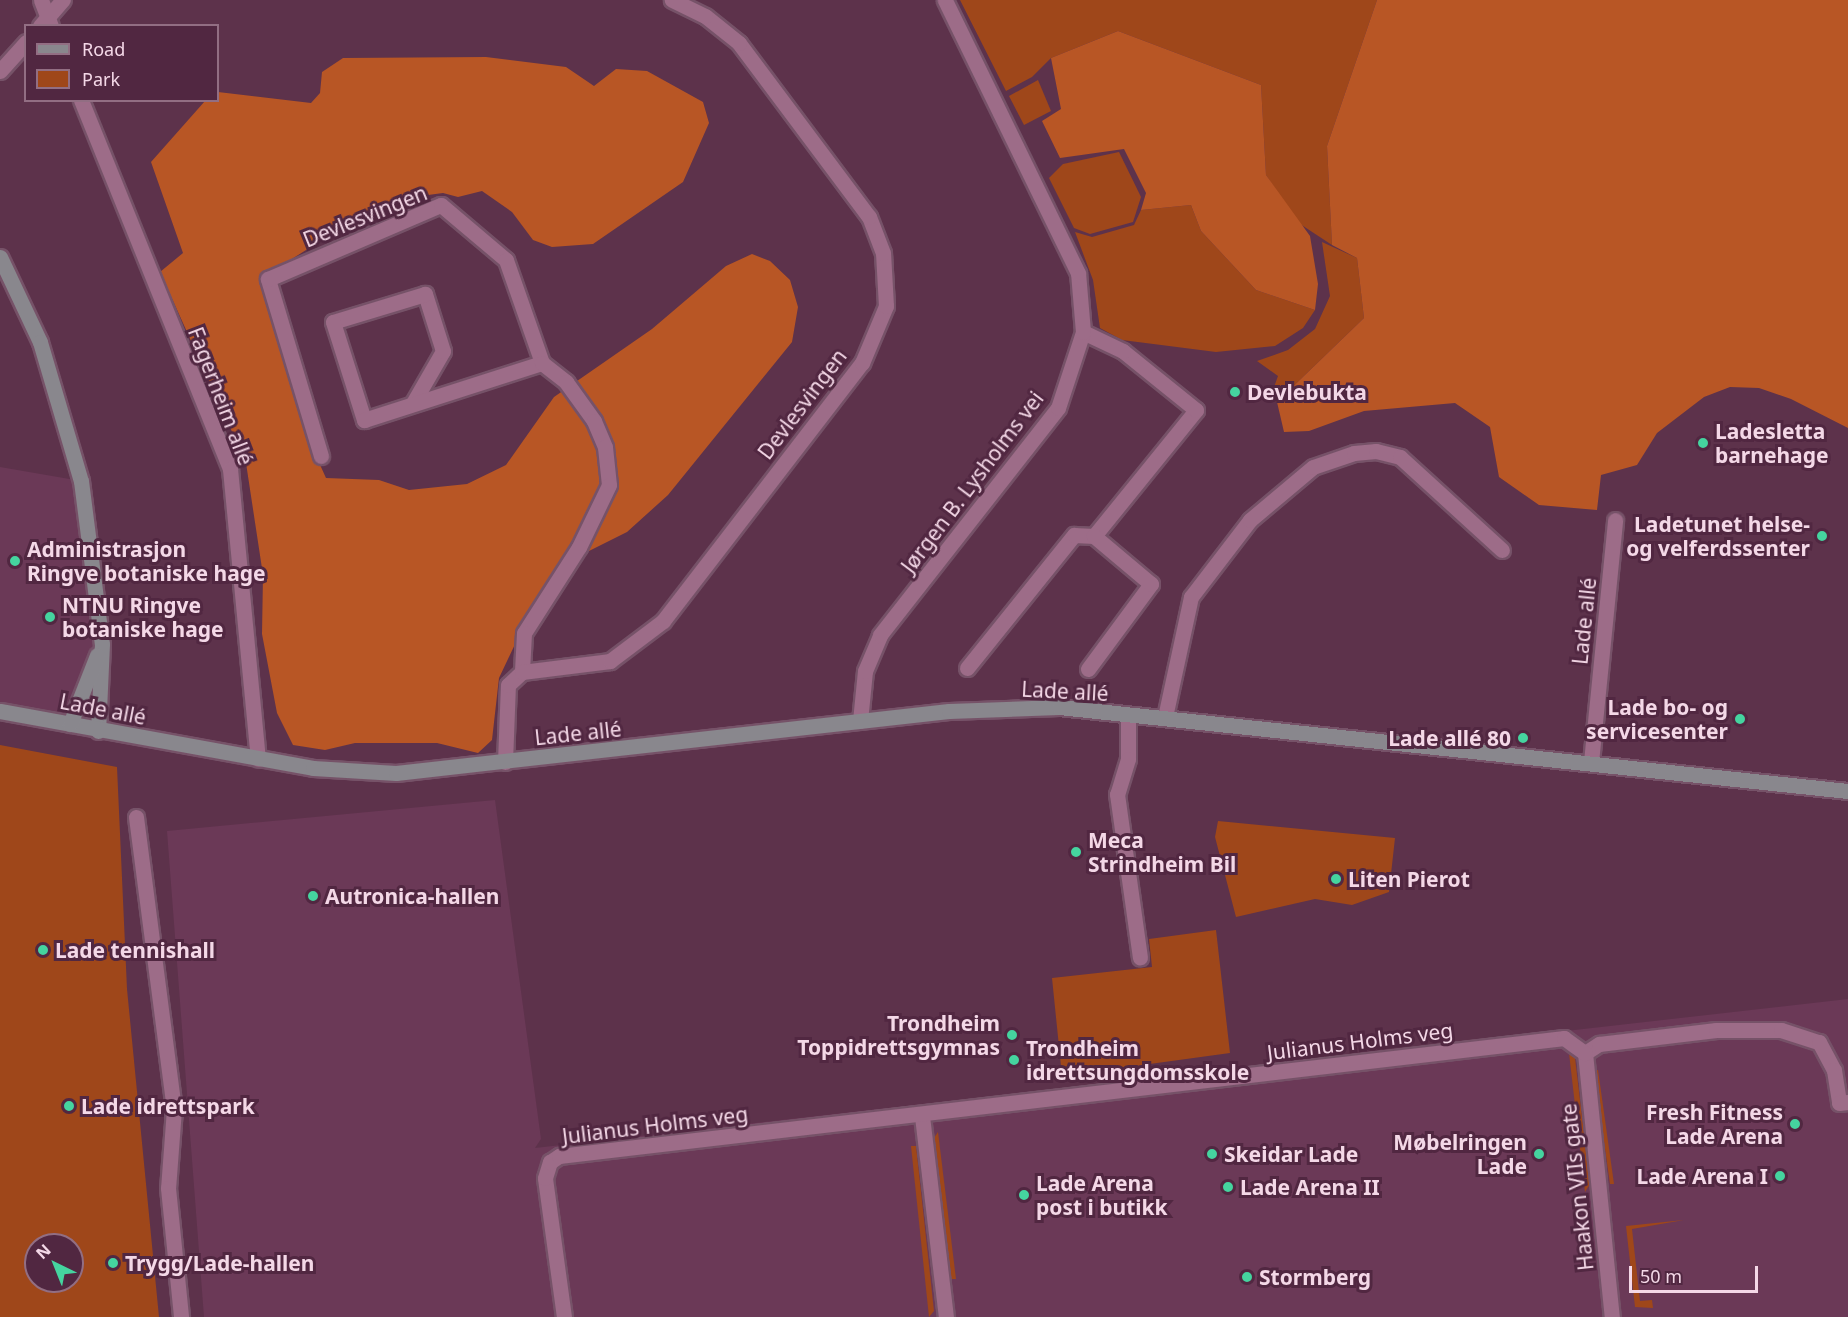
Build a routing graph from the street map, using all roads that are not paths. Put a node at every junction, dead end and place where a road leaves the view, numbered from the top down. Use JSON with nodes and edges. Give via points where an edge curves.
{"nodes":[{"id":1,"x":41,"y":0,"type":"edge"},
{"id":2,"x":63,"y":0,"type":"edge"},
{"id":3,"x":672,"y":0,"type":"edge"},
{"id":4,"x":945,"y":0,"type":"edge"},
{"id":5,"x":46,"y":23,"type":"edge"},
{"id":6,"x":24,"y":44,"type":"edge"},
{"id":7,"x":0,"y":71,"type":"edge"},
{"id":8,"x":82,"y":102,"type":"edge"},
{"id":9,"x":0,"y":256,"type":"edge"},
{"id":10,"x":1083,"y":332,"type":"junction"},
{"id":11,"x":542,"y":363,"type":"junction"},
{"id":12,"x":413,"y":403,"type":"junction"},
{"id":13,"x":321,"y":456,"type":"dead end"},
{"id":14,"x":1615,"y":520,"type":"dead end"},
{"id":15,"x":1094,"y":536,"type":"junction"},
{"id":16,"x":1502,"y":550,"type":"dead end"},
{"id":17,"x":102,"y":644,"type":"junction"},
{"id":18,"x":967,"y":668,"type":"dead end"},
{"id":19,"x":1088,"y":669,"type":"dead end"},
{"id":20,"x":522,"y":672,"type":"junction"},
{"id":21,"x":0,"y":711,"type":"edge"},
{"id":22,"x":1128,"y":716,"type":"junction"},
{"id":23,"x":1165,"y":717,"type":"junction"},
{"id":24,"x":860,"y":721,"type":"junction"},
{"id":25,"x":70,"y":724,"type":"junction"},
{"id":26,"x":98,"y":731,"type":"junction"},
{"id":27,"x":258,"y":759,"type":"junction"},
{"id":28,"x":505,"y":762,"type":"junction"},
{"id":29,"x":1591,"y":762,"type":"junction"},
{"id":30,"x":1848,"y":791,"type":"edge"},
{"id":31,"x":136,"y":817,"type":"dead end"},
{"id":32,"x":1140,"y":957,"type":"dead end"},
{"id":33,"x":1585,"y":1053,"type":"junction"},
{"id":34,"x":1848,"y":1102,"type":"edge"},
{"id":35,"x":922,"y":1116,"type":"junction"},
{"id":36,"x":181,"y":1317,"type":"edge"},
{"id":37,"x":564,"y":1317,"type":"edge"},
{"id":38,"x":945,"y":1317,"type":"edge"},
{"id":39,"x":1612,"y":1317,"type":"edge"}],
"edges":[{"from":1,"to":5,"type":"street"},
{"from":2,"to":5,"type":"street"},
{"from":3,"to":20,"type":"street","name":"Devlesvingen","via":[[705,16],[739,43],[868,217],[883,252],[886,306],[862,363],[663,621],[610,661]]},
{"from":4,"to":10,"type":"street","name":"Jørgen B. Lysholms vei","via":[[1074,264]]},
{"from":6,"to":7,"type":"street"},
{"from":8,"to":27,"type":"street","name":"Fagerheim allé","via":[[230,470]]},
{"from":9,"to":17,"type":"street","via":[[40,342],[81,481]]},
{"from":10,"to":15,"type":"street","via":[[1123,351],[1196,410]]},
{"from":10,"to":24,"type":"street","name":"Jørgen B. Lysholms vei","via":[[1058,408],[880,635],[865,671]]},
{"from":11,"to":12,"type":"street"},
{"from":11,"to":13,"type":"street","name":"Devlesvingen","via":[[506,260],[441,205],[268,279]]},
{"from":11,"to":20,"type":"street","via":[[566,382],[594,421],[605,447],[609,485],[579,547],[524,633]]},
{"from":12,"to":12,"type":"street","via":[[364,420],[333,322],[425,294],[443,351]]},
{"from":14,"to":29,"type":"street","name":"Lade allé"},
{"from":15,"to":18,"type":"street","via":[[1074,535]]},
{"from":15,"to":19,"type":"street","via":[[1151,584]]},
{"from":16,"to":23,"type":"street","via":[[1400,457],[1376,451],[1313,467],[1250,520],[1191,597]]},
{"from":17,"to":25,"type":"street"},
{"from":17,"to":26,"type":"street"},
{"from":20,"to":28,"type":"street","via":[[505,692]]},
{"from":21,"to":25,"type":"street","name":"Lade allé"},
{"from":22,"to":23,"type":"street","name":"Lade allé"},
{"from":22,"to":24,"type":"street","name":"Lade allé","via":[[1059,707]]},
{"from":22,"to":32,"type":"street","via":[[1128,759],[1117,794]]},
{"from":23,"to":29,"type":"street","name":"Lade allé"},
{"from":24,"to":28,"type":"street","name":"Lade allé"},
{"from":25,"to":26,"type":"street","name":"Lade allé"},
{"from":26,"to":27,"type":"street","name":"Lade allé"},
{"from":27,"to":28,"type":"street","name":"Lade allé","via":[[396,773]]},
{"from":29,"to":30,"type":"street","name":"Lade allé"},
{"from":31,"to":36,"type":"street","via":[[174,1109],[168,1188]]},
{"from":33,"to":34,"type":"street","via":[[1599,1044],[1704,1031],[1781,1030],[1819,1042],[1834,1070],[1839,1103]]},
{"from":33,"to":35,"type":"street","name":"Julianus Holms veg","via":[[1564,1038]]},
{"from":33,"to":39,"type":"street","name":"Haakon VIIs gate"},
{"from":35,"to":37,"type":"street","name":"Julianus Holms veg","via":[[559,1156],[550,1162],[545,1178]]},
{"from":35,"to":38,"type":"street"}]}
